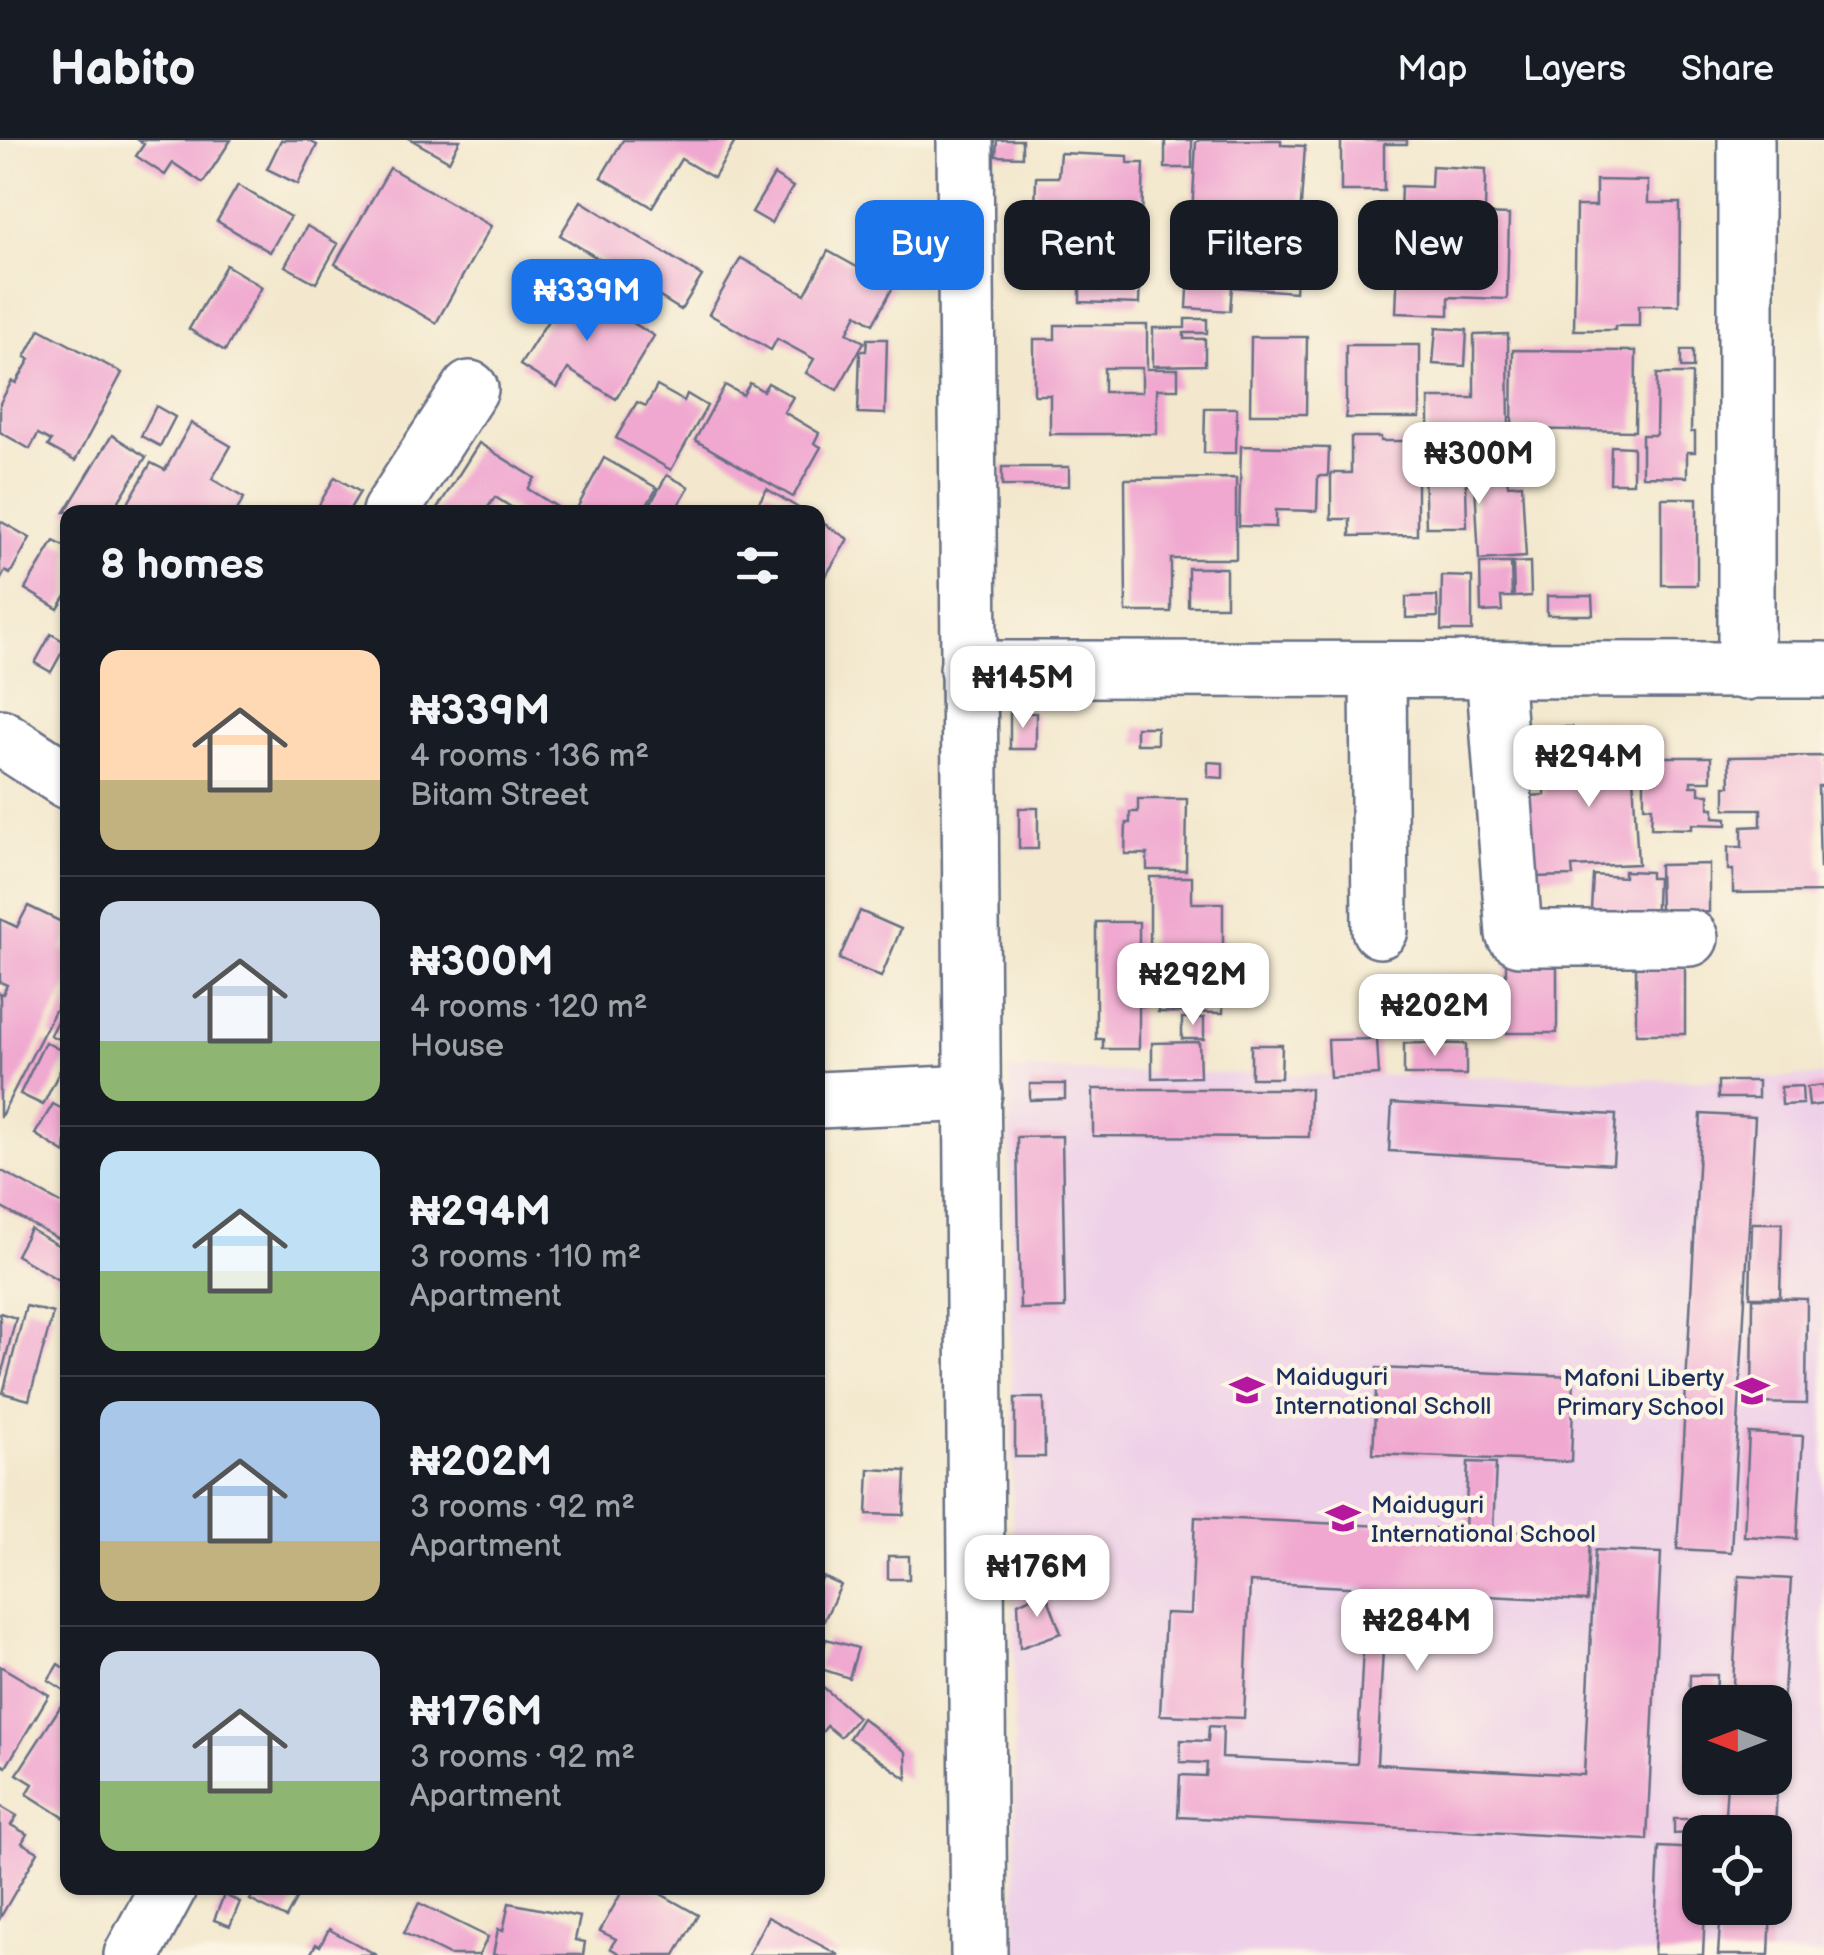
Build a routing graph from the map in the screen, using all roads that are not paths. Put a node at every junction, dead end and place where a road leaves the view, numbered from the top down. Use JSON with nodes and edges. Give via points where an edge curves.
{"nodes":[{"id":1,"x":964,"y":140,"type":"edge"},
{"id":2,"x":1746,"y":140,"type":"edge"},
{"id":3,"x":470,"y":389,"type":"dead end"},
{"id":4,"x":395,"y":505,"type":"edge"},
{"id":5,"x":968,"y":669,"type":"junction"},
{"id":6,"x":1378,"y":670,"type":"junction"},
{"id":7,"x":1494,"y":670,"type":"junction"},
{"id":8,"x":1824,"y":670,"type":"edge"},
{"id":9,"x":1746,"y":672,"type":"junction"},
{"id":10,"x":0,"y":737,"type":"edge"},
{"id":11,"x":60,"y":776,"type":"edge"},
{"id":12,"x":1380,"y":930,"type":"dead end"},
{"id":13,"x":1690,"y":938,"type":"dead end"},
{"id":14,"x":974,"y":1093,"type":"junction"},
{"id":15,"x":825,"y":1100,"type":"edge"},
{"id":16,"x":164,"y":1895,"type":"edge"},
{"id":17,"x":132,"y":1955,"type":"edge"},
{"id":18,"x":979,"y":1955,"type":"edge"}],
"edges":[{"from":1,"to":5,"type":"street"},
{"from":2,"to":9,"type":"street"},
{"from":3,"to":4,"type":"street"},
{"from":5,"to":6,"type":"street"},
{"from":5,"to":14,"type":"street"},
{"from":6,"to":7,"type":"street"},
{"from":6,"to":12,"type":"street"},
{"from":7,"to":9,"type":"street"},
{"from":7,"to":13,"type":"street","via":[[1514,934]]},
{"from":8,"to":9,"type":"street"},
{"from":10,"to":11,"type":"street"},
{"from":14,"to":15,"type":"street"},
{"from":14,"to":18,"type":"street"},
{"from":16,"to":17,"type":"street"}]}
